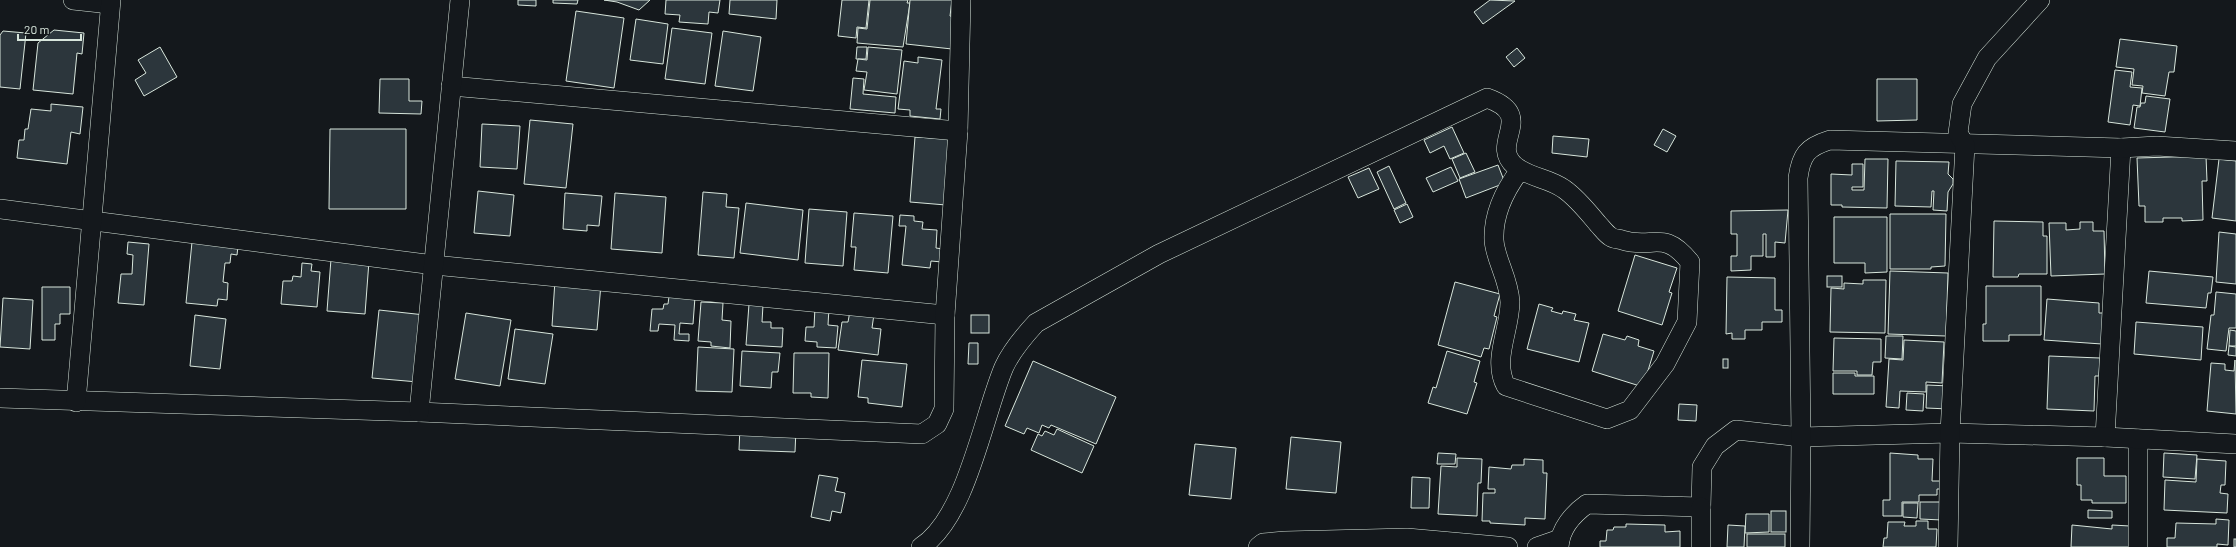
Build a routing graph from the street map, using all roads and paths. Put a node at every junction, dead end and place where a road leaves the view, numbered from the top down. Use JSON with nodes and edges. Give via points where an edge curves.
{"nodes":[{"id":1,"x":73,"y":0,"type":"edge"},
{"id":2,"x":460,"y":0,"type":"edge"},
{"id":3,"x":961,"y":0,"type":"edge"},
{"id":4,"x":2040,"y":0,"type":"edge"},
{"id":5,"x":111,"y":2,"type":"edge"},
{"id":6,"x":451,"y":86,"type":"junction"},
{"id":7,"x":958,"y":131,"type":"junction"},
{"id":8,"x":1965,"y":145,"type":"junction"},
{"id":9,"x":2121,"y":148,"type":"junction"},
{"id":10,"x":2236,"y":151,"type":"edge"},
{"id":11,"x":1520,"y":170,"type":"junction"},
{"id":12,"x":0,"y":209,"type":"edge"},
{"id":13,"x":91,"y":221,"type":"junction"},
{"id":14,"x":434,"y":265,"type":"junction"},
{"id":15,"x":945,"y":315,"type":"junction"},
{"id":16,"x":0,"y":398,"type":"edge"},
{"id":17,"x":76,"y":402,"type":"junction"},
{"id":18,"x":419,"y":412,"type":"junction"},
{"id":19,"x":1950,"y":433,"type":"junction"},
{"id":20,"x":1801,"y":437,"type":"junction"},
{"id":21,"x":2105,"y":437,"type":"junction"},
{"id":22,"x":2138,"y":439,"type":"junction"},
{"id":23,"x":2236,"y":444,"type":"edge"},
{"id":24,"x":1701,"y":507,"type":"junction"},
{"id":25,"x":1406,"y":542,"type":"edge"},
{"id":26,"x":1560,"y":543,"type":"edge"},
{"id":27,"x":921,"y":547,"type":"edge"},
{"id":28,"x":1258,"y":547,"type":"edge"},
{"id":29,"x":1508,"y":547,"type":"edge"},
{"id":30,"x":1537,"y":547,"type":"edge"},
{"id":31,"x":1701,"y":547,"type":"edge"},
{"id":32,"x":1800,"y":547,"type":"edge"},
{"id":33,"x":1948,"y":547,"type":"edge"},
{"id":34,"x":2138,"y":547,"type":"edge"}],
"edges":[{"from":1,"to":5,"type":"street"},
{"from":2,"to":6,"type":"street"},
{"from":3,"to":7,"type":"street"},
{"from":4,"to":8,"type":"street","via":[[1987,58],[1962,104],[1958,133]]},
{"from":5,"to":13,"type":"street"},
{"from":6,"to":7,"type":"street"},
{"from":6,"to":14,"type":"street"},
{"from":7,"to":15,"type":"street"},
{"from":8,"to":9,"type":"street"},
{"from":8,"to":19,"type":"street"},
{"from":8,"to":20,"type":"street","via":[[1830,140],[1816,144],[1800,162],[1798,178]]},
{"from":9,"to":10,"type":"street","via":[[2156,146]]},
{"from":9,"to":21,"type":"street"},
{"from":11,"to":11,"type":"street","via":[[1499,208],[1494,241],[1508,281],[1510,303],[1501,358],[1502,378],[1506,386],[1607,419],[1630,410],[1665,364],[1687,322],[1690,262],[1679,249],[1658,241],[1630,243],[1610,236],[1564,188]]},
{"from":11,"to":27,"type":"street","via":[[1505,152],[1511,119],[1508,110],[1500,103],[1487,98],[1158,254],[1036,323],[1004,367],[984,432],[954,506],[945,523]]},
{"from":12,"to":13,"type":"street"},
{"from":13,"to":14,"type":"street"},
{"from":13,"to":17,"type":"street"},
{"from":14,"to":15,"type":"street"},
{"from":14,"to":18,"type":"street"},
{"from":15,"to":18,"type":"street","via":[[944,408],[937,424],[922,434]]},
{"from":16,"to":17,"type":"street"},
{"from":17,"to":18,"type":"street"},
{"from":19,"to":20,"type":"street"},
{"from":19,"to":21,"type":"street"},
{"from":19,"to":33,"type":"street"},
{"from":20,"to":24,"type":"street","via":[[1736,430],[1715,446],[1702,467]]},
{"from":20,"to":32,"type":"street"},
{"from":21,"to":22,"type":"street"},
{"from":22,"to":23,"type":"street"},
{"from":22,"to":34,"type":"street"},
{"from":24,"to":26,"type":"street","via":[[1587,504],[1573,514]]},
{"from":24,"to":31,"type":"street"},
{"from":25,"to":28,"type":"street","via":[[1285,541],[1263,543]]},
{"from":25,"to":29,"type":"street"},
{"from":26,"to":30,"type":"street"}]}
